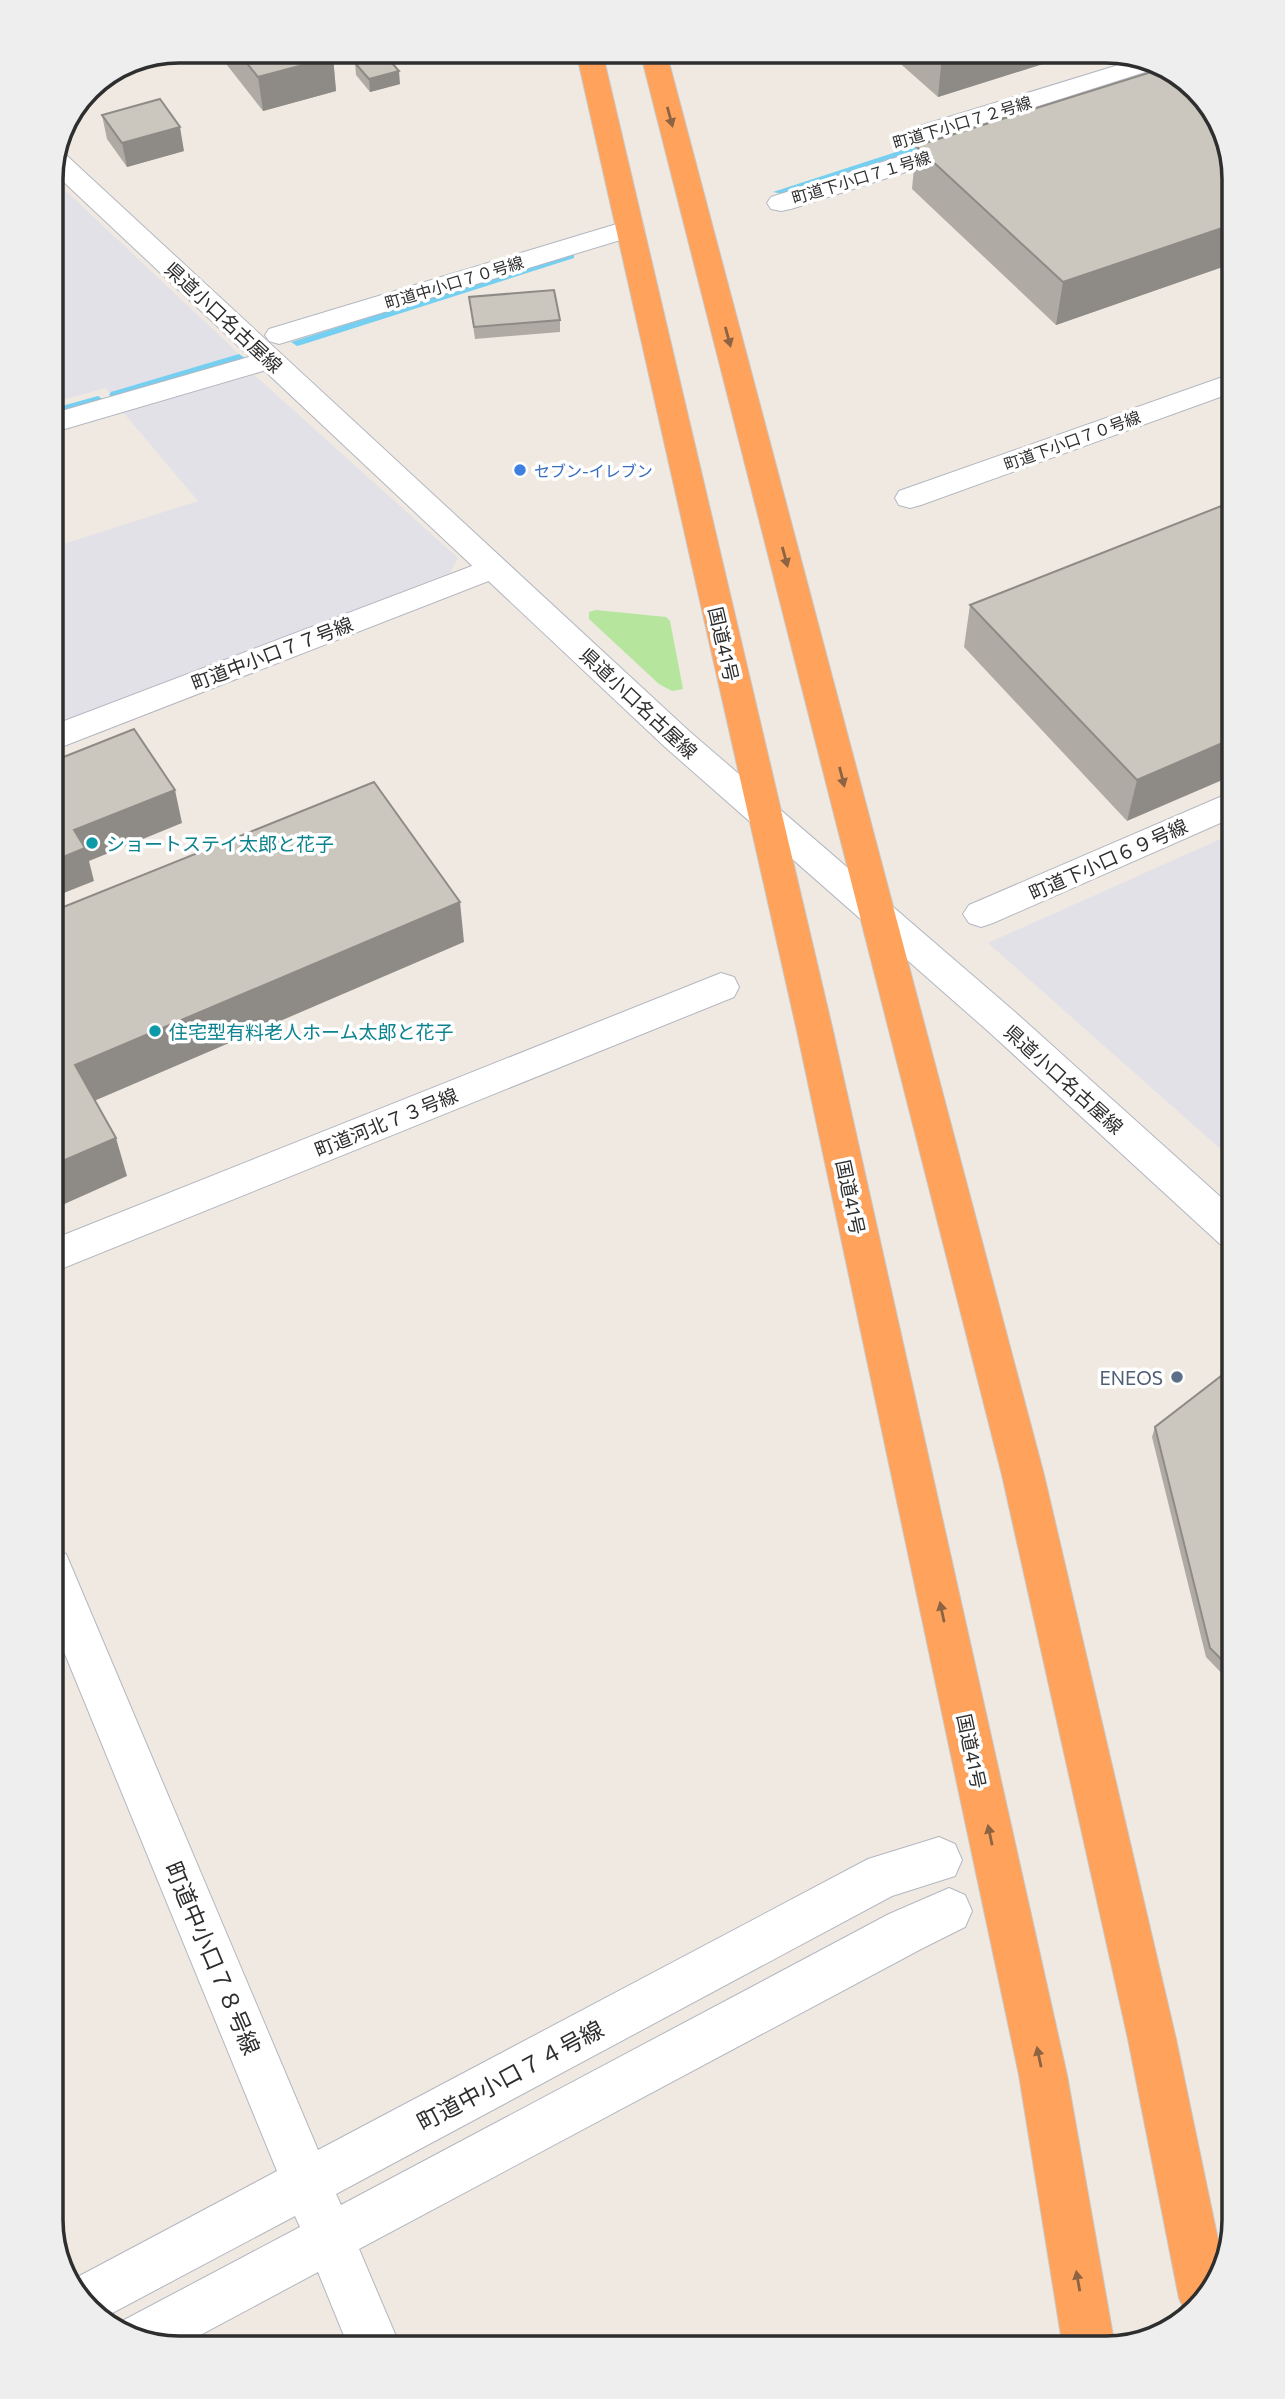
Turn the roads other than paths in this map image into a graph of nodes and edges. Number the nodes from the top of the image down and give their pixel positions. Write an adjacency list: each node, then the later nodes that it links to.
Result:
1 (592, 63): 6 (highway, 国道41号)
2 (656, 63): 15 (highway, one-way to 15)
3 (1154, 74): 5 (street, 町道下小口７１号線)
4 (64, 167): 7 (street, 県道小口名古屋線)
5 (777, 191)
6 (629, 228): 7 (street, 町道中小口７０号線); 14 (highway, 国道41号)
7 (275, 348): 9 (street, 町道中小口７０号線); 11 (street, 県道小口名古屋線)
8 (1222, 386): 10 (street, 町道下小口７０号線)
9 (63, 420)
10 (910, 498)
11 (493, 568): 12 (street, 町道中小口７７号線); 14 (street, 県道小口名古屋線)
12 (63, 734)
13 (1222, 808): 16 (street, 町道下小口６９号線)
14 (765, 816): 15 (street, 県道小口名古屋線); 29 (highway, 国道41号, one-way to 14)
15 (877, 914): 18 (street, 県道小口名古屋線); 25 (highway)
16 (981, 914)
17 (720, 987): 19 (street, 町道河北７３号線)
18 (1222, 1222)
19 (63, 1252)
20 (63, 1598): 23 (street, 町道中小口７８号線)
21 (939, 1860): 23 (street, 町道中小口７４号線)
22 (948, 1911): 24 (street)
23 (306, 2183): 24 (street, 町道中小口７８号線); 26 (street, 町道中小口７４号線)
24 (329, 2238): 27 (street); 28 (street, 町道中小口７８号線)
25 (1202, 2284)
26 (92, 2297)
27 (152, 2333)
28 (370, 2336)
29 (1087, 2336)

